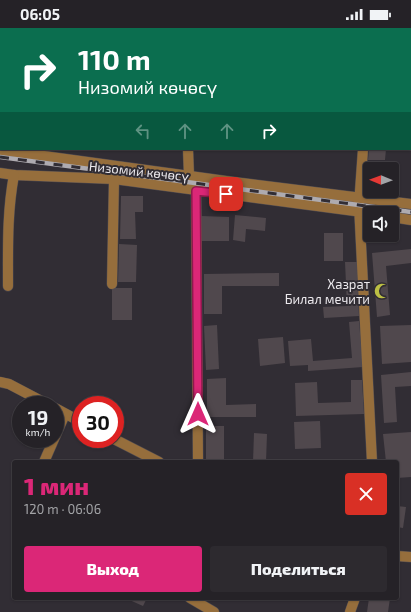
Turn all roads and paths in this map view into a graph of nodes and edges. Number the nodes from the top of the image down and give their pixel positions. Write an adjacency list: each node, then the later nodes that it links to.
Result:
1 (0, 150): 6 (street)
2 (188, 150): 6 (street)
3 (363, 150): 9 (street)
4 (0, 173): 5 (street, Низомий көчөсү)
5 (14, 175): 7 (street, Низомий көчөсү); 16 (street)
6 (189, 176): 9 (street)
7 (114, 180): 8 (street, Низомий көчөсү); 15 (street)
8 (196, 191): 11 (street, Низомий көчөсү); 25 (street)
9 (360, 198): 10 (street); 11 (street)
10 (411, 204)
11 (359, 212): 12 (street, Низомий көчөсү); 26 (street)
12 (363, 212)
13 (399, 218): 14 (street)
14 (411, 220)
15 (112, 284)
16 (8, 286)
17 (0, 382): 18 (street)
18 (32, 396)
19 (65, 414): 20 (street)
20 (72, 418)
21 (124, 444): 24 (street)
22 (50, 448): 23 (street)
23 (45, 460)
24 (155, 460)
25 (198, 460)
26 (372, 460)
27 (399, 556): 28 (street)
28 (411, 557)
29 (193, 600): 31 (street)
30 (354, 600): 32 (street)
31 (214, 612)
32 (350, 612)

